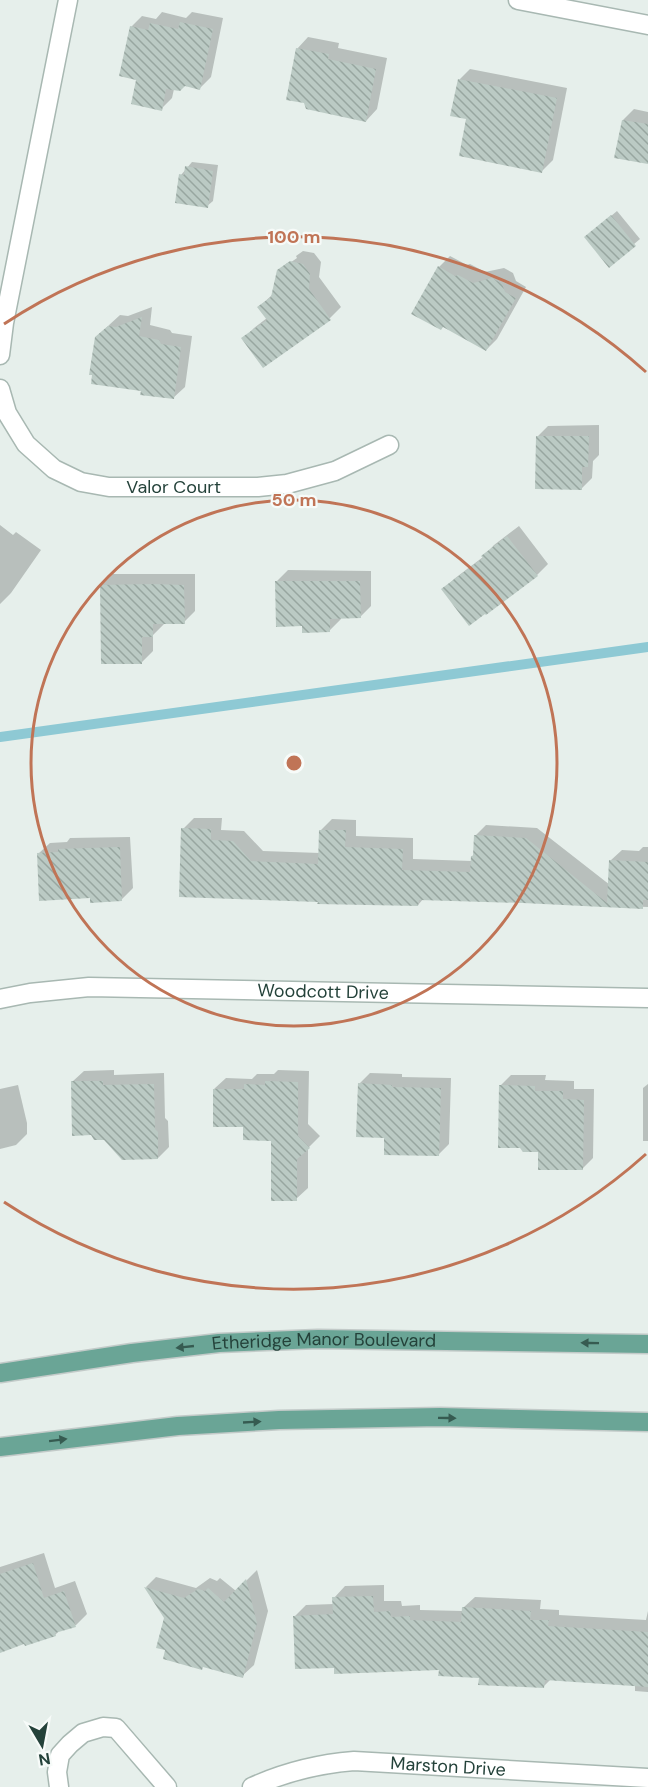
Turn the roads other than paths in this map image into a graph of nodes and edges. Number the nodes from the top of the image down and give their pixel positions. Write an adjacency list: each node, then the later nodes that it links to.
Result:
1 (68, 0): 4 (street)
2 (518, 0): 3 (street)
3 (648, 26)
4 (0, 355)
5 (0, 389): 6 (street, Valor Court)
6 (389, 445)
7 (648, 998): 8 (street, Woodcott Drive)
8 (0, 999)
9 (648, 1344): 10 (main road, Etheridge Manor Boulevard, one-way to 10)
10 (0, 1373)
11 (648, 1422): 12 (main road, one-way to 11)
12 (0, 1447)
13 (648, 1778): 16 (street, Marston Drive)
14 (59, 1787): 15 (street)
15 (167, 1787)
16 (252, 1787)

